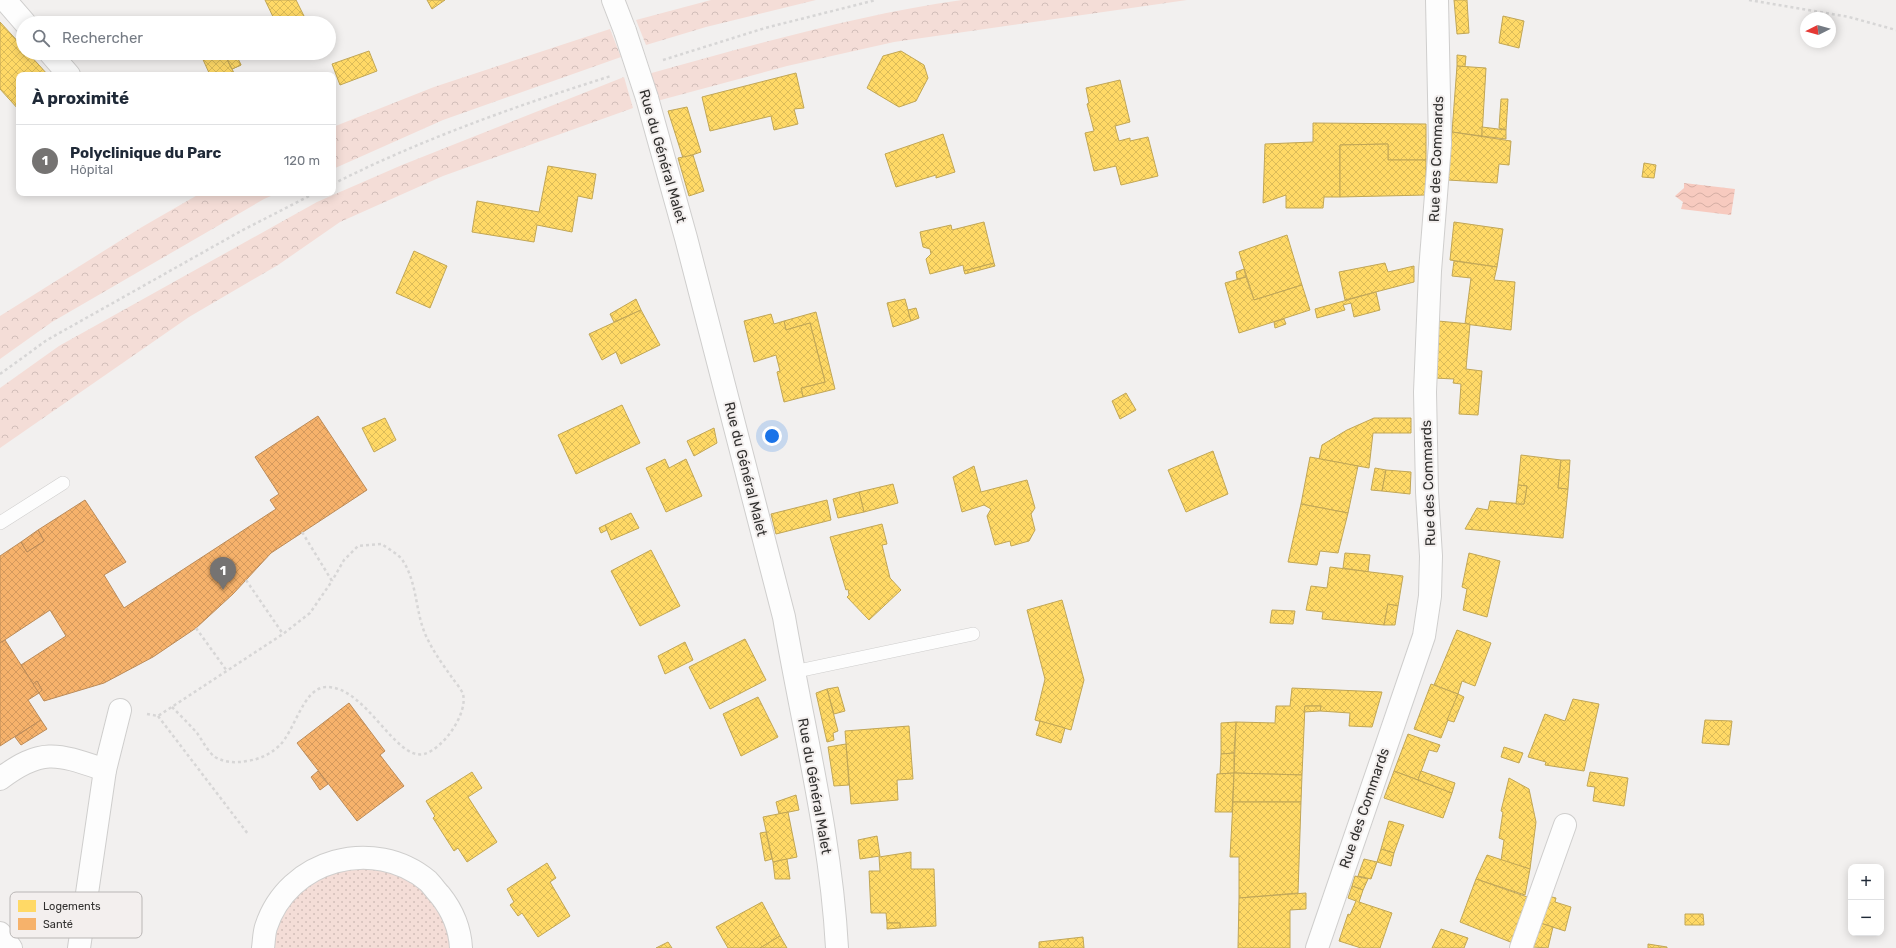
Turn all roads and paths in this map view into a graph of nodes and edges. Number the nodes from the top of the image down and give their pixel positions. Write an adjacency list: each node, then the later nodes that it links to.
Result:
1 (5, 0): 6 (street)
2 (613, 0): 24 (street, Rue du Général Malet, bridge)
3 (876, 0): 9 (path)
4 (1437, 0): 39 (street, Rue des Commards)
5 (1749, 0): 7 (path)
6 (19, 16)
7 (1896, 30)
8 (56, 60): 10 (street)
9 (658, 61)
10 (66, 72)
11 (613, 76): 12 (path)
12 (336, 182)
13 (309, 196): 14 (path)
14 (0, 374)
15 (63, 483): 16 (lane)
16 (0, 523)
17 (302, 532): 19 (path)
18 (246, 580): 21 (path)
19 (332, 581): 21 (path); 25 (path)
20 (196, 628): 23 (path)
21 (283, 634): 23 (path)
22 (973, 634): 24 (lane)
23 (227, 671): 25 (path)
24 (793, 672): 38 (street, Rue du Général Malet)
25 (172, 707): 30 (path)
26 (120, 710): 27 (street)
27 (105, 770): 28 (street); 31 (street)
28 (0, 780)
29 (1565, 825): 40 (street)
30 (248, 834)
31 (87, 892)
32 (0, 933): 34 (street)
33 (80, 938): 35 (street)
34 (12, 948)
35 (79, 948)
36 (263, 948): 37 (street)
37 (461, 948)
38 (837, 948)
39 (1317, 948)
40 (1521, 948)

